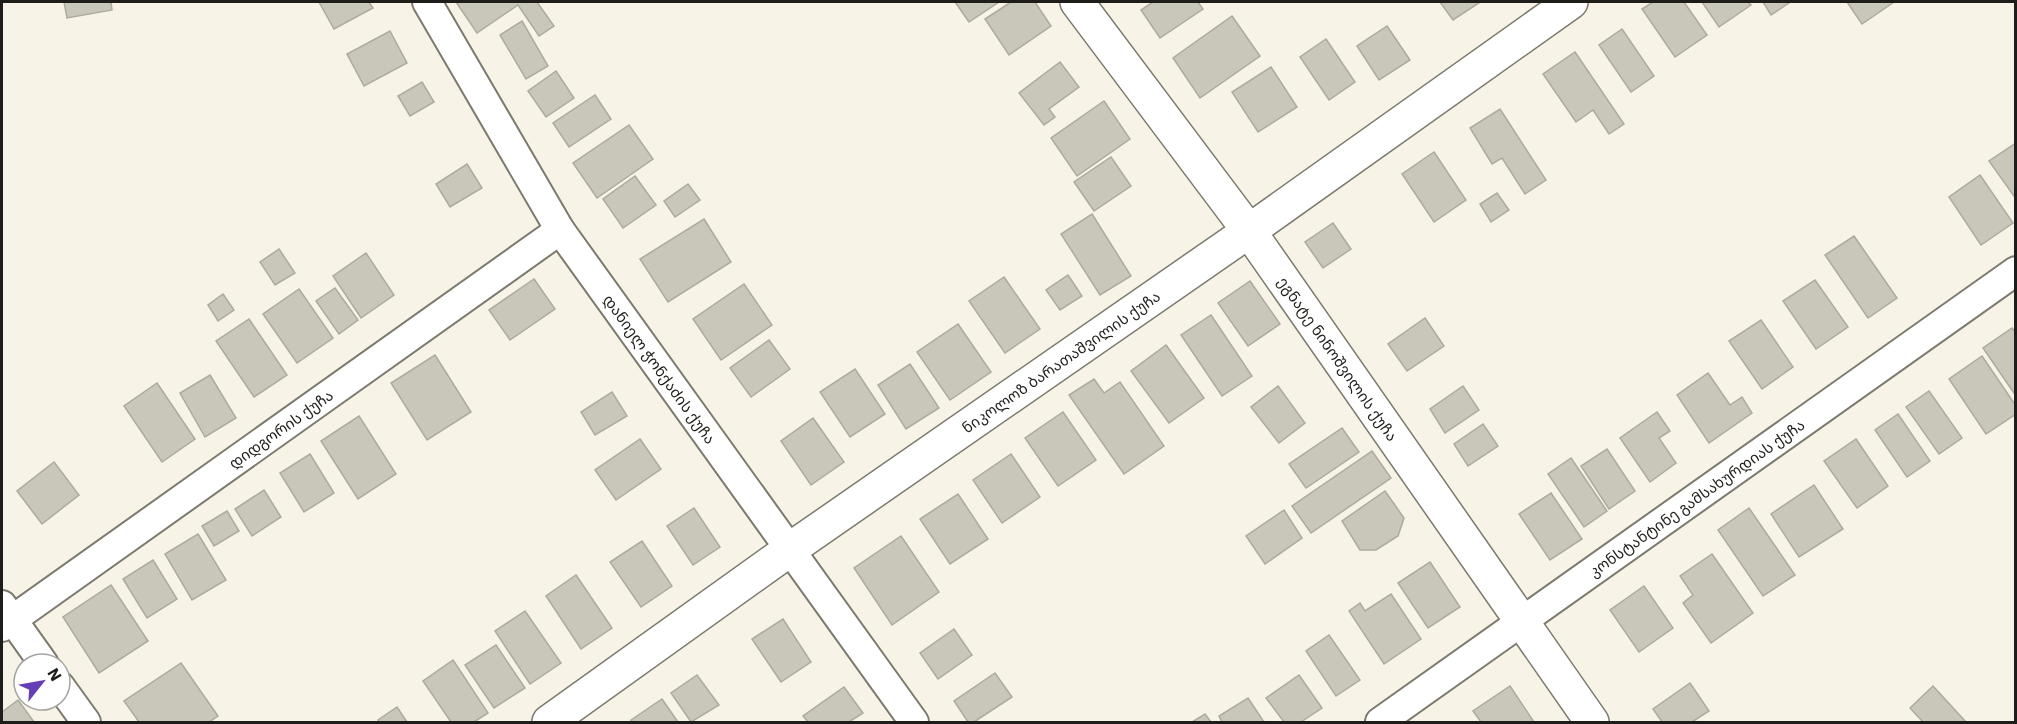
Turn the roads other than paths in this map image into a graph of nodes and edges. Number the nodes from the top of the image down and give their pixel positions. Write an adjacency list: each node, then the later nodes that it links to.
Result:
1 (427, 2): 4 (street, დანიელ ჭონქაძის ქუჩა)
2 (1077, 2): 5 (street, ეგნატე ნინოშვილის ქუჩა)
3 (1571, 2): 5 (street, ნიკოლოზ ბარათაშვილის ქუჩა)
4 (560, 230): 7 (street, დანიელ ჭონქაძის ქუჩა); 8 (street, დიდგორის ქუჩა)
5 (1249, 231): 7 (street, ნიკოლოზ ბარათაშვილის ქუჩა); 9 (street, ეგნატე ნინოშვილის ქუჩა)
6 (2016, 271): 9 (street, კონსტანტინე გამსახურდიას ქუჩა)
7 (789, 550): 13 (street, ნიკოლოზ ბარათაშვილის ქუჩა); 14 (street, დანიელ ჭონქაძის ქუჩა)
8 (5, 618): 10 (street)
9 (1521, 622): 15 (street, კონსტანტინე გამსახურდიას ქუჩა); 16 (street, ეგნატე ნინოშვილის ქუჩა)
10 (34, 652)
11 (72, 703): 12 (street)
12 (86, 723)
13 (549, 723)
14 (914, 723)
15 (1380, 723)
16 (1592, 723)

